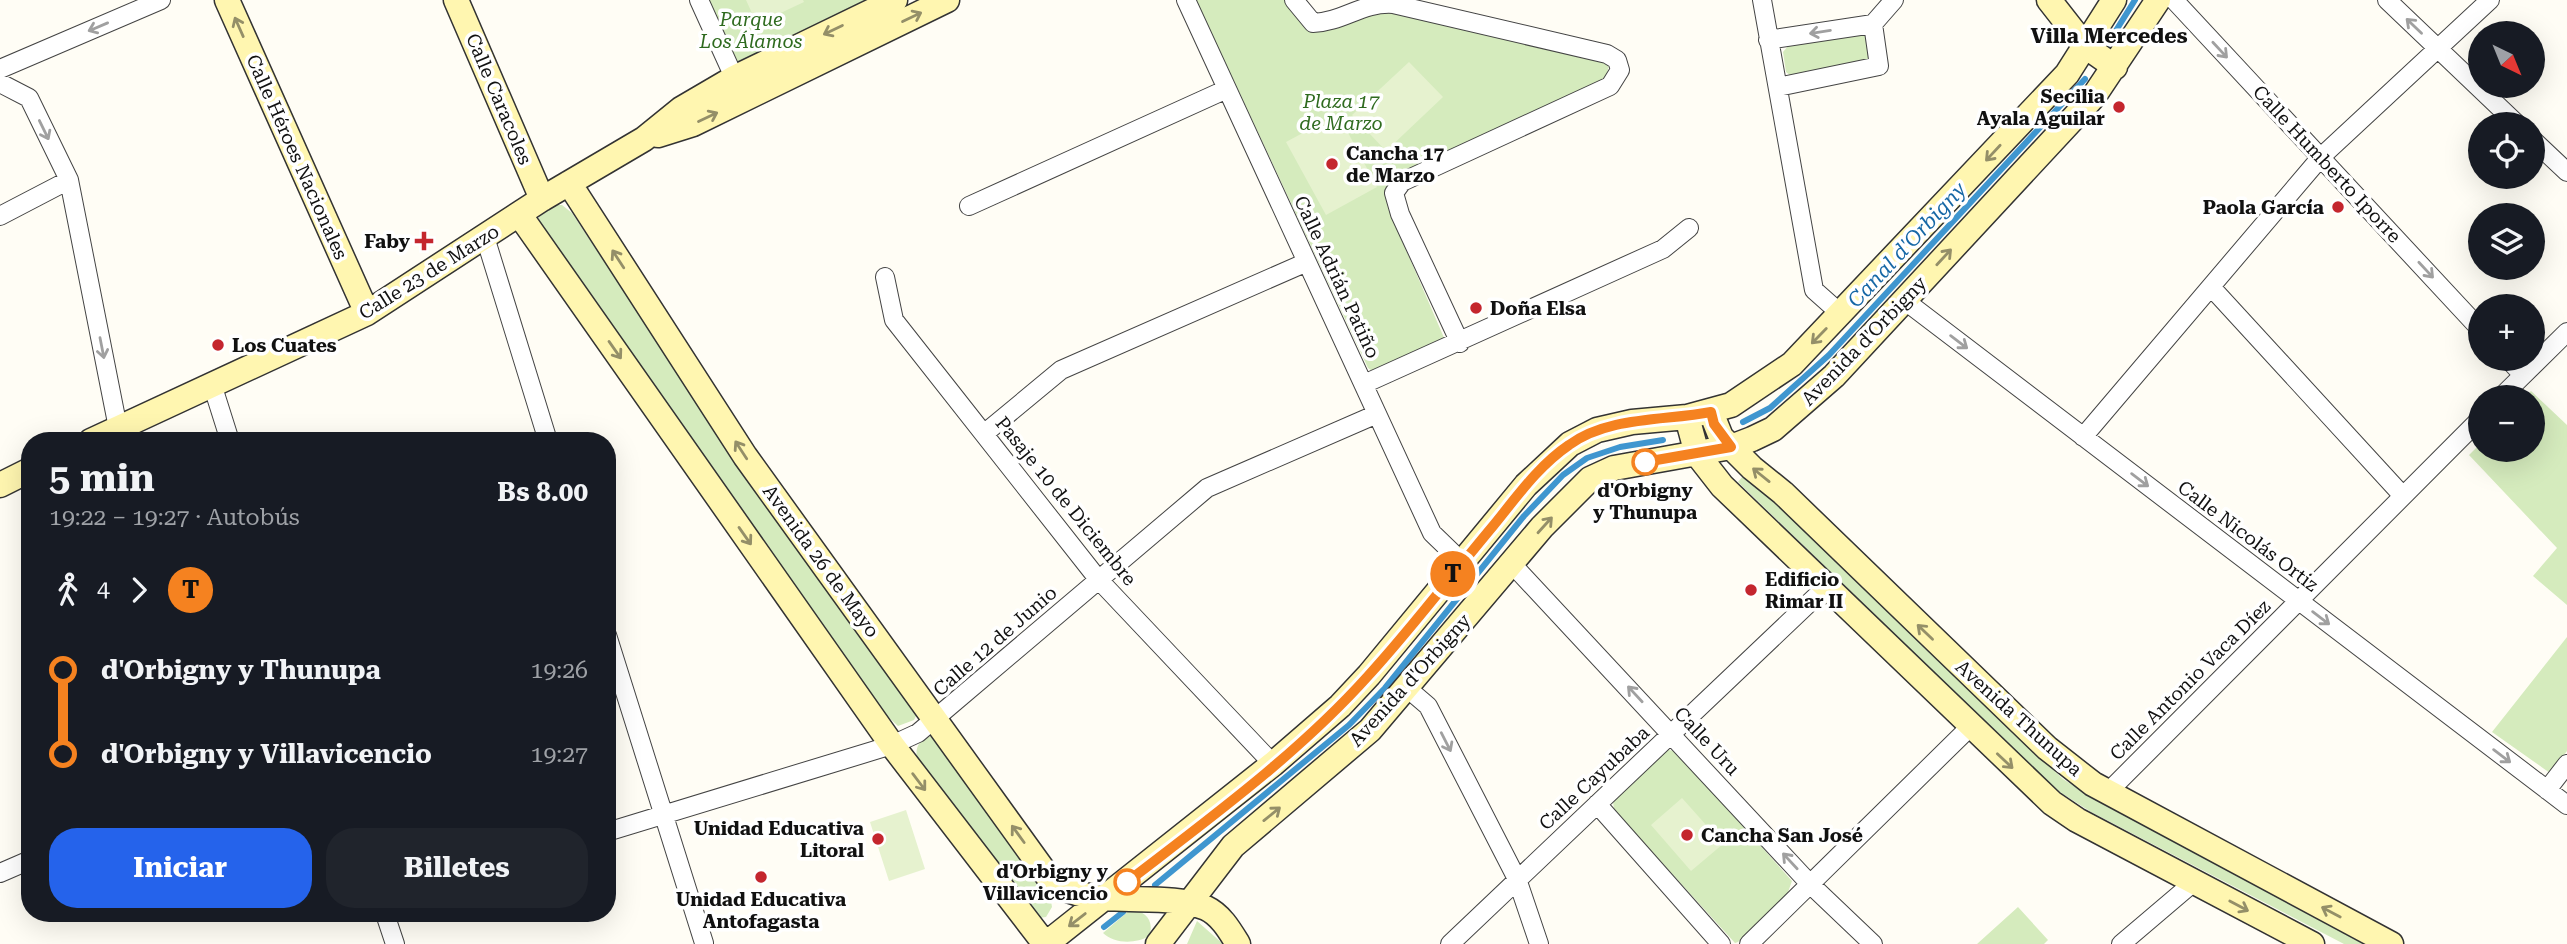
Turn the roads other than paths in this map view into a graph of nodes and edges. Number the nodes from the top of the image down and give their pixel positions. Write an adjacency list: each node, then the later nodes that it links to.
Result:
1 (161, 0): 22 (street, one-way to 22)
2 (227, 0): 43 (street, Calle Héroes Nacionales, one-way to 2)
3 (456, 0): 33 (street, Calle Caracoles)
4 (699, 0): 25 (street)
5 (895, 0): 25 (street, Calle 23 de Marzo, one-way to 25)
6 (1186, 0): 26 (street, Calle Adrián Patiño)
7 (1294, 0): 47 (street)
8 (1762, 0): 18 (street)
9 (1894, 0): 17 (street)
10 (2049, 0): 19 (street)
11 (2114, 0): 19 (street, Avenida d'Orbigny)
12 (2158, 0): 21 (street, Avenida d'Orbigny)
13 (2174, 0): 29 (street, Calle Humberto Iporre, one-way to 29)
14 (2387, 0): 20 (street, one-way to 14)
15 (2490, 0): 20 (street)
16 (943, 1): 25 (street, Calle 23 de Marzo, one-way to 16)
17 (1872, 24): 18 (street, one-way to 18); 24 (street)
18 (1768, 40): 24 (street)
19 (2085, 47): 21 (street); 44 (street, Avenida d'Orbigny, one-way to 44)
20 (2438, 50): 27 (street); 29 (street)
21 (2115, 67): 42 (street, Avenida d'Orbigny, one-way to 21)
22 (0, 69)
23 (0, 83): 31 (street, one-way to 31)
24 (1778, 87): 44 (street)
25 (739, 89): 32 (street, Calle 23 de Marzo)
26 (1227, 89): 34 (street); 39 (street, Calle Adrián Patiño)
27 (2504, 112)
28 (2545, 151): 30 (street)
29 (2321, 158): 41 (street); 45 (street, Calle Humberto Iporre, one-way to 45)
30 (2567, 172)
31 (69, 180): 36 (street); 56 (street, one-way to 56)
32 (569, 183): 33 (street, Calle 23 de Marzo); 75 (street, Avenida 26 de Mayo, one-way to 32)
33 (542, 199): 35 (street, Calle 23 de Marzo)
34 (969, 206)
35 (519, 214): 38 (street, Calle 23 de Marzo); 78 (street, one-way to 78)
36 (0, 216)
37 (1689, 228): 47 (street)
38 (485, 237): 43 (street, Calle 23 de Marzo); 60 (street)
39 (1307, 262): 51 (street, Calle Adrián Patiño); 61 (street)
40 (885, 277): 61 (street, Pasaje 10 de Diciembre)
41 (2212, 288): 62 (street); 67 (street)
42 (1905, 300): 62 (street, Calle Nicolás Ortiz, one-way to 62); 63 (street, Avenida d'Orbigny)
43 (367, 313): 50 (street, Calle 23 de Marzo)
44 (1841, 314): 53 (street, Avenida d'Orbigny, one-way to 53)
45 (2468, 316)
46 (2567, 332): 49 (street)
47 (1460, 343): 51 (street)
48 (2519, 371): 49 (street)
49 (2523, 375): 52 (street)
50 (212, 384): 56 (street, Calle 23 de Marzo); 59 (street)
51 (1364, 384): 54 (street, Calle Adrián Patiño)
52 (2513, 385)
53 (1711, 412): 55 (street, Avenida d'Orbigny); 63 (street, Avenida Thunupa)
54 (1377, 414): 68 (street, Calle Adrián Patiño); 70 (street, Calle 12 de Junio)
55 (1687, 417): 64 (street, Avenida Thunupa); 68 (street, Avenida d'Orbigny)
56 (118, 428): 58 (street, Calle 23 de Marzo)
57 (2468, 431): 67 (street, Calle Antonio Vaca Díez)
58 (110, 432)
59 (227, 432)
60 (545, 432)
61 (985, 433): 70 (street, Pasaje 10 de Diciembre)
62 (2083, 437): 72 (street, Calle Nicolás Ortiz, one-way to 72)
63 (1731, 447): 64 (street, Avenida d'Orbigny); 82 (street, Avenida Thunupa, one-way to 63)
64 (1697, 454): 69 (street, Avenida d'Orbigny, one-way to 64); 71 (street, Avenida Thunupa)
65 (21, 474): 66 (street)
66 (0, 485)
67 (2403, 496): 72 (street, Calle Antonio Vaca Díez)
68 (1462, 562): 79 (street, Avenida d'Orbigny)
69 (1512, 564): 74 (street, Avenida d'Orbigny); 77 (street, Calle Uru, one-way to 69)
70 (1098, 579): 75 (street, Calle 12 de Junio); 79 (street, Pasaje 10 de Diciembre)
71 (1828, 585): 76 (street, Avenida Thunupa); 77 (street, Calle Cayubaba)
72 (2298, 601): 81 (street, Calle Nicolás Ortiz, one-way to 81); 82 (street, Calle Antonio Vaca Díez)
73 (616, 664): 85 (street)
74 (1407, 688): 89 (street, one-way to 89); 93 (street, Avenida d'Orbigny, one-way to 74)
75 (937, 720): 78 (street, Calle 12 de Junio); 92 (street, Avenida 26 de Mayo, one-way to 75)
76 (1969, 727): 90 (street, Avenida Thunupa, one-way to 90); 91 (street)
77 (1672, 733): 83 (street, Calle Cayubaba); 91 (street, Calle Uru, one-way to 77)
78 (892, 746): 85 (street, Calle 12 de Junio); 97 (street, one-way to 97)
79 (1273, 764): 92 (street, Avenida d'Orbigny)
80 (2567, 764): 81 (street)
81 (2547, 790): 84 (street, Calle Nicolás Ortiz)
82 (2108, 792): 107 (street, Avenida Thunupa, one-way to 82)
83 (1597, 804): 89 (street, Calle Cayubaba); 102 (street)
84 (2567, 806)
85 (663, 815): 86 (street, Calle 12 de Junio); 95 (street)
86 (616, 829)
87 (21, 864): 88 (street)
88 (0, 873)
89 (1517, 879): 100 (street, Calle Cayubaba); 101 (street)
90 (2194, 883): 105 (street); 106 (street, Avenida Thunupa, one-way to 106)
91 (1810, 884): 103 (street); 104 (street, Calle Uru)
92 (1107, 897): 93 (street, Avenida 26 de Mayo); 97 (street, Avenida d'Orbigny, one-way to 97)
93 (1186, 904): 98 (street, Avenida d'Orbigny); 99 (street, Avenida 26 de Mayo)
94 (388, 922): 96 (street)
95 (704, 943)
96 (395, 944)
97 (1046, 944)
98 (1158, 944)
99 (1238, 944)
100 (1450, 944)
101 (1539, 944)
102 (1721, 944)
103 (1749, 944)
104 (1873, 944)
105 (2121, 944)
106 (2312, 944)
107 (2392, 944)

